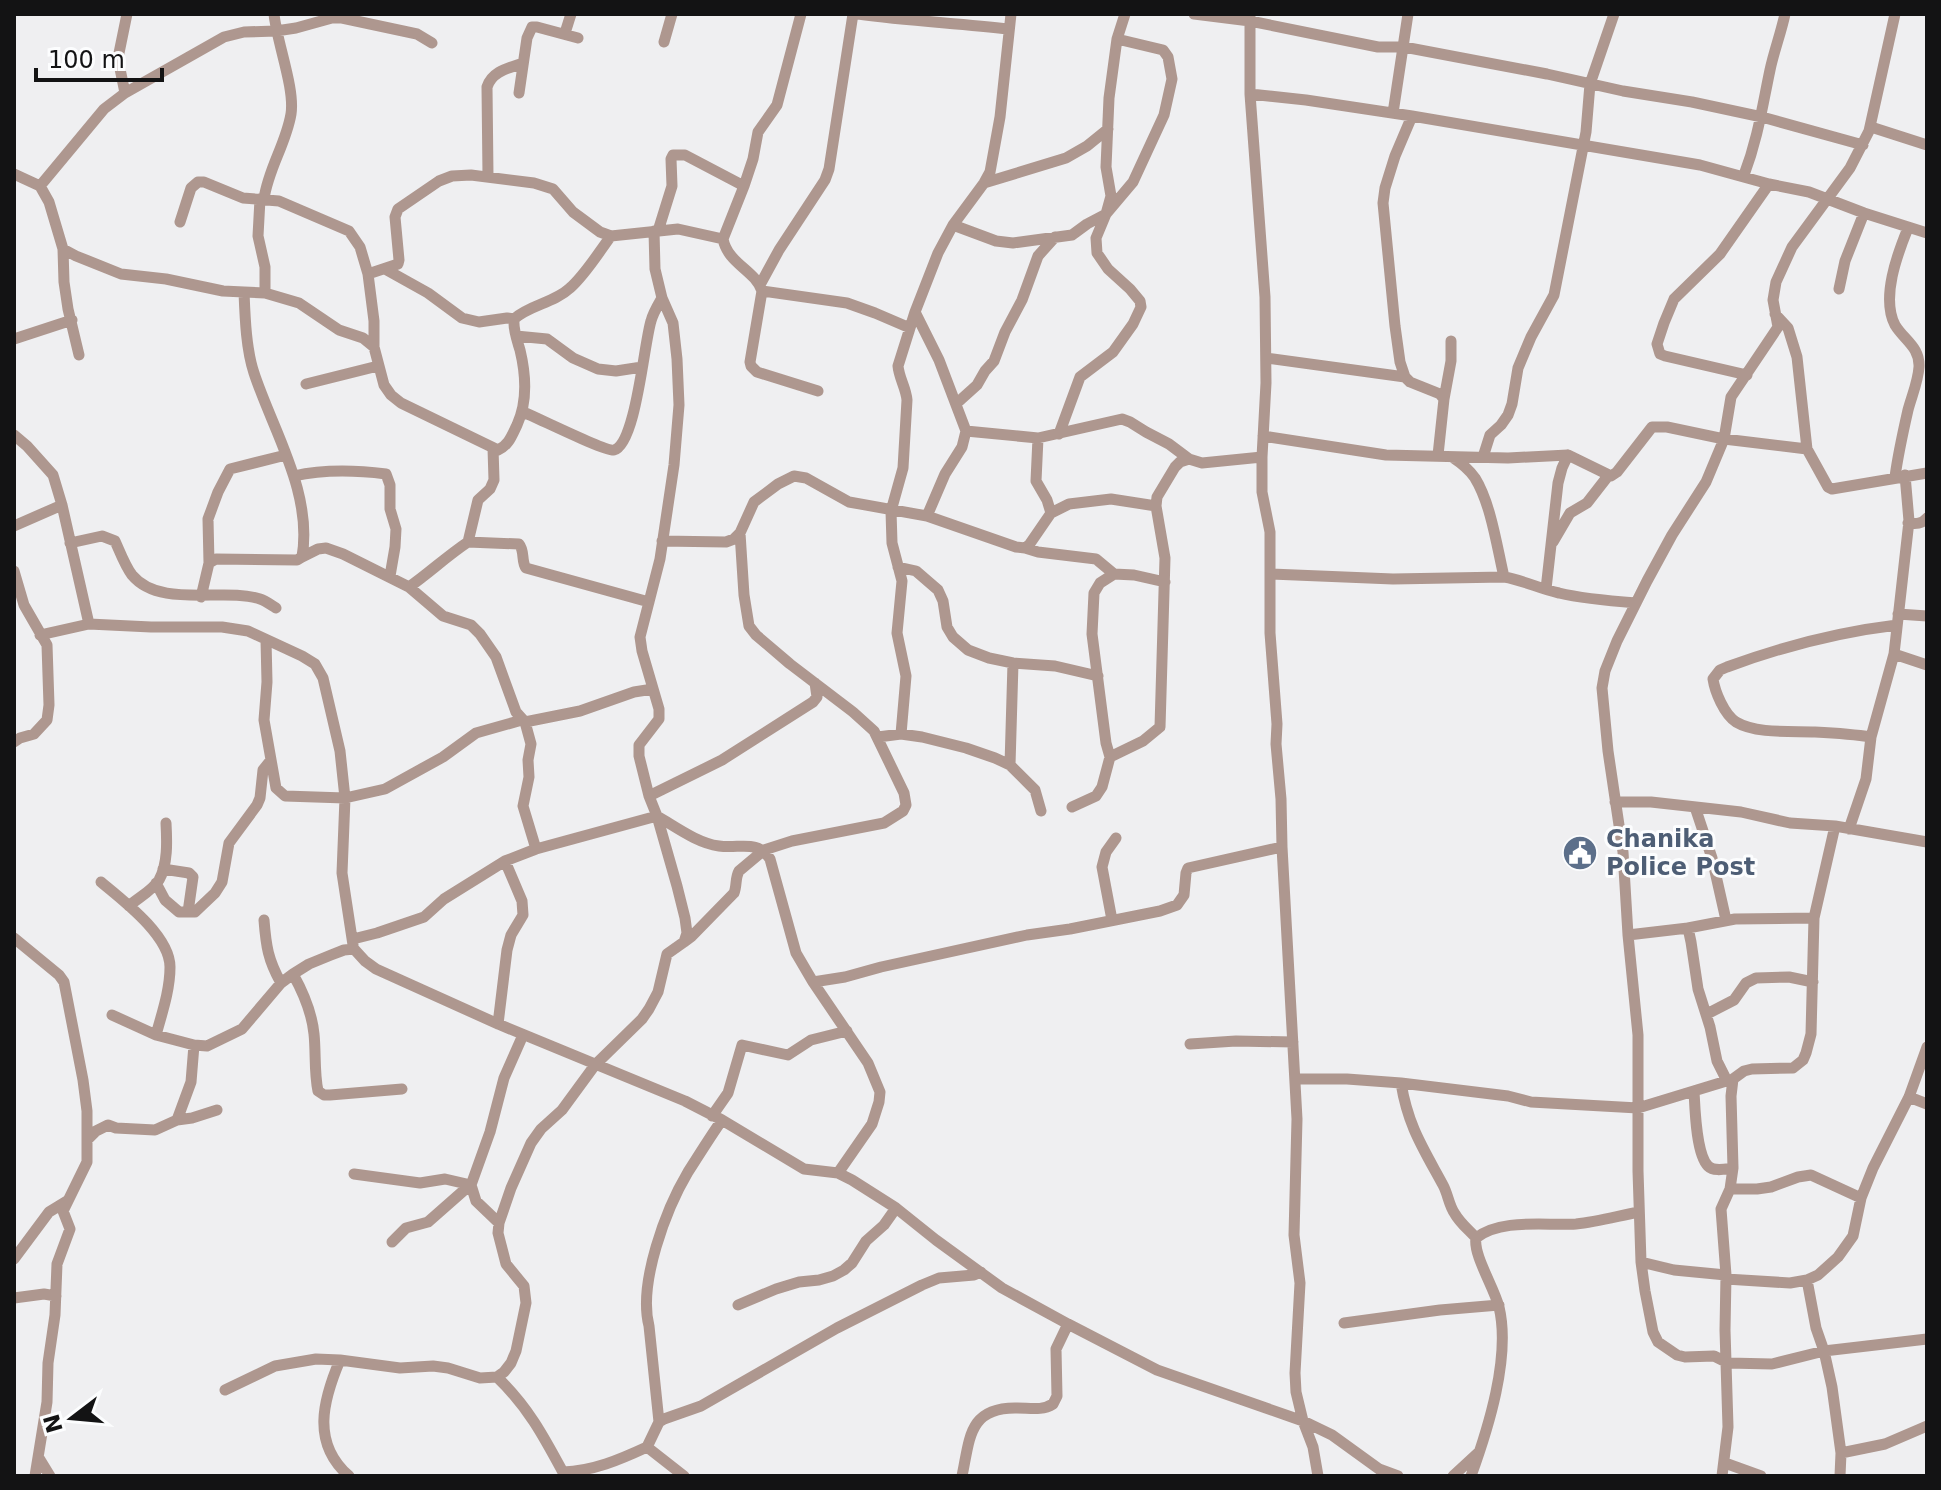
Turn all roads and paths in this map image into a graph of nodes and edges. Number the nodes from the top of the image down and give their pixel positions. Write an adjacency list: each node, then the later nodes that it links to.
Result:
1 (127, 14): 25 (street)
2 (274, 14): 16 (street)
3 (571, 14): 17 (street)
4 (672, 14): 20 (street)
5 (801, 14): 42 (street)
6 (855, 14): 15 (street); 58 (street)
7 (1011, 14): 15 (street)
8 (1125, 14): 19 (street)
9 (1194, 14): 14 (street)
10 (1408, 14): 22 (street)
11 (1614, 14): 24 (street)
12 (1785, 14): 30 (street)
13 (1895, 14): 31 (street)
14 (1250, 18): 22 (street); 27 (street)
15 (1009, 29): 39 (street)
16 (276, 31): 21 (street); 25 (street); 44 (street)
17 (565, 33): 18 (street); 23 (street)
18 (578, 38)
19 (1117, 39): 32 (street); 46 (street)
20 (664, 42)
21 (432, 43)
22 (1404, 47): 24 (street); 28 (street)
23 (523, 63): 26 (street); 38 (street)
24 (1590, 84): 30 (street); 33 (street)
25 (125, 93): 41 (street)
26 (519, 93)
27 (1250, 94): 28 (street); 73 (street)
28 (1393, 113): 29 (street)
29 (1412, 116): 33 (street); 77 (street)
30 (1762, 117): 34 (street); 37 (street)
31 (1871, 127): 34 (street); 35 (street)
32 (1108, 129): 39 (street); 46 (street)
33 (1583, 145): 37 (street); 95 (street)
34 (1863, 145): 43 (street)
35 (1927, 145)
36 (14, 174): 41 (street)
37 (1744, 175): 40 (street)
38 (488, 176): 52 (street); 56 (street)
39 (984, 183): 48 (street)
40 (1769, 184): 43 (street); 76 (street)
41 (40, 186): 55 (street)
42 (744, 186): 50 (street); 54 (street)
43 (1827, 198): 45 (street); 64 (street)
44 (262, 199): 47 (street); 57 (street); 61 (street)
45 (1864, 213): 49 (street); 59 (street)
46 (1106, 214): 53 (street); 84 (street)
47 (180, 222)
48 (953, 225): 53 (street); 63 (street)
49 (1908, 228): 51 (street); 100 (street)
50 (656, 231): 52 (street); 54 (street); 62 (street)
51 (1927, 233)
52 (611, 236): 65 (street)
53 (1055, 237): 81 (street)
54 (723, 239): 58 (street)
55 (63, 249): 60 (street); 66 (street)
56 (385, 269): 57 (street); 65 (street)
57 (368, 274): 71 (street)
58 (761, 288): 67 (street); 79 (street)
59 (1839, 289)
60 (244, 292): 61 (street); 91 (street)
61 (265, 293): 71 (street)
62 (662, 298): 75 (street); 110 (street)
63 (915, 312): 67 (street); 81 (street)
64 (1775, 314): 76 (street); 90 (street)
65 (514, 319): 68 (street)
66 (72, 320): 69 (street); 72 (street)
67 (910, 328): 103 (street)
68 (516, 336): 75 (street); 82 (street)
69 (14, 339)
70 (1451, 341): 80 (street)
71 (374, 347): 74 (street)
72 (79, 355)
73 (1266, 358): 77 (street); 86 (street)
74 (378, 366): 78 (street); 89 (street)
75 (642, 367): 82 (street)
76 (1747, 375): 88 (street)
77 (1405, 377): 80 (street)
78 (306, 384)
79 (818, 391)
80 (1444, 399): 92 (street)
81 (957, 403): 83 (street)
82 (523, 412): 89 (street)
83 (966, 431): 87 (street); 105 (street)
84 (1059, 434): 87 (street); 96 (street)
85 (14, 435): 101 (street)
86 (1263, 436): 92 (street); 94 (street)
87 (1038, 438): 104 (street)
88 (1724, 439): 90 (street); 99 (street); 128 (street)
89 (493, 448): 111 (street)
90 (1807, 449): 100 (street)
91 (286, 455): 98 (street); 116 (street)
92 (1444, 455): 95 (street); 122 (street)
93 (1568, 455): 95 (street); 99 (street); 113 (street)
94 (1262, 457): 96 (street); 120 (street)
95 (1483, 457)
96 (1189, 459): 102 (street)
97 (1927, 473): 100 (street)
98 (294, 476): 115 (street); 121 (street)
99 (1608, 476): 113 (street)
100 (1900, 476): 107 (street)
101 (62, 505): 108 (street); 112 (street)
102 (1156, 506): 104 (street); 123 (street)
103 (891, 511): 105 (street); 109 (street); 117 (street)
104 (1051, 513): 114 (street)
105 (927, 516): 114 (street)
106 (1927, 518): 107 (street)
107 (1908, 523): 132 (street)
108 (14, 526)
109 (740, 533): 110 (street); 140 (street)
110 (662, 541): 127 (street)
111 (468, 542): 124 (street); 127 (street)
112 (70, 543): 126 (street); 133 (street)
113 (1551, 546): 125 (street)
114 (1025, 548): 119 (street)
115 (302, 557): 116 (street); 121 (street)
116 (209, 563): 126 (street)
117 (898, 567): 137 (street); 143 (street)
118 (14, 571): 129 (street)
119 (1114, 574): 123 (street); 139 (street)
120 (1271, 574): 122 (street); 162 (street)
121 (390, 576): 124 (street)
122 (1504, 577): 125 (street)
123 (1165, 582): 147 (street)
124 (409, 587): 142 (street)
125 (1546, 589): 128 (street)
126 (201, 597): 130 (street)
127 (649, 602): 141 (street)
128 (1636, 603): 152 (street)
129 (19, 607): 134 (street)
130 (276, 608)
131 (1927, 616): 132 (street)
132 (1897, 619): 136 (street); 145 (street)
133 (89, 624): 134 (street); 135 (street)
134 (40, 635): 146 (street)
135 (266, 640): 148 (street); 151 (street)
136 (1894, 654): 138 (street); 145 (street)
137 (1013, 663): 139 (street); 149 (street)
138 (1927, 665)
139 (1098, 676): 147 (street)
140 (815, 683): 144 (street); 150 (street)
141 (653, 689): 142 (street); 150 (street)
142 (523, 721): 151 (street); 163 (street)
143 (901, 734): 144 (street); 149 (street)
144 (878, 737): 164 (street)
145 (1871, 737): 159 (street)
146 (14, 742)
147 (1110, 757): 153 (street)
148 (271, 760): 151 (street); 170 (street)
149 (1010, 765): 155 (street)
150 (649, 796): 156 (street)
151 (345, 798): 179 (street)
152 (1615, 802): 154 (street); 176 (street)
153 (1072, 807)
154 (1695, 807): 158 (street); 174 (street)
155 (1041, 811)
156 (657, 816): 163 (street); 164 (street); 178 (street)
157 (166, 823): 166 (street)
158 (1835, 826): 159 (street); 171 (street)
159 (1849, 829): 161 (street)
160 (1116, 838): 173 (street)
161 (1927, 842)
162 (1282, 847): 173 (street); 190 (street)
163 (536, 849): 165 (street)
164 (764, 850): 178 (street); 181 (street)
165 (505, 861): 179 (street); 186 (street)
166 (163, 869): 168 (street); 170 (street)
167 (101, 882): 169 (street)
168 (156, 883): 169 (street); 170 (street)
169 (129, 906): 188 (street)
170 (188, 912)
171 (1814, 918): 174 (street); 182 (street)
172 (264, 920): 183 (street)
173 (1112, 920): 181 (street)
174 (1726, 920): 175 (street)
175 (1688, 928): 176 (street); 184 (street)
176 (1628, 935): 202 (street)
177 (14, 938): 206 (street)
178 (684, 942): 194 (street)
179 (353, 944): 180 (street); 186 (street)
180 (293, 974): 183 (street); 198 (street)
181 (813, 982): 187 (street)
182 (1813, 982): 184 (street); 196 (street)
183 (281, 983): 192 (street)
184 (1707, 1014): 196 (street)
185 (112, 1015): 188 (street)
186 (498, 1024): 189 (street)
187 (847, 1031): 204 (street); 208 (street)
188 (156, 1035): 192 (street)
189 (523, 1035): 194 (street); 210 (street)
190 (1293, 1042): 191 (street); 195 (street)
191 (1190, 1044)
192 (194, 1045): 205 (street)
193 (1927, 1047): 200 (street)
194 (595, 1065): 204 (street); 216 (street)
195 (1295, 1079): 197 (street); 236 (street)
196 (1730, 1080): 199 (street); 207 (street)
197 (1401, 1083): 202 (street); 217 (street)
198 (402, 1089)
199 (1694, 1091): 202 (street); 207 (street)
200 (1909, 1097): 201 (street); 212 (street)
201 (1927, 1104)
202 (1638, 1108): 215 (street)
203 (217, 1110): 205 (street)
204 (717, 1118): 208 (street); 237 (street)
205 (177, 1120): 206 (street)
206 (87, 1140): 213 (street)
207 (1733, 1168): 211 (street)
208 (838, 1173): 214 (street)
209 (354, 1174): 210 (street)
210 (471, 1185): 216 (street); 218 (street)
211 (1730, 1189): 212 (street); 222 (street)
212 (1861, 1198): 223 (street)
213 (67, 1201): 219 (street); 224 (street)
214 (896, 1208): 221 (street); 226 (street)
215 (1639, 1212): 217 (street); 220 (street)
216 (499, 1223): 234 (street)
217 (1476, 1238): 227 (street)
218 (392, 1242)
219 (14, 1259)
220 (1641, 1262): 222 (street); 233 (street)
221 (981, 1272): 229 (street); 237 (street)
222 (1726, 1277): 223 (street); 233 (street)
223 (1807, 1280): 231 (street)
224 (56, 1296): 225 (street); 242 (street)
225 (14, 1298)
226 (738, 1305)
227 (1499, 1305): 228 (street); 240 (street)
228 (1344, 1323)
229 (1068, 1324): 236 (street); 249 (street)
230 (1927, 1339): 231 (street)
231 (1824, 1351): 233 (street); 241 (street)
232 (340, 1360): 234 (street); 235 (street); 247 (street)
233 (1728, 1363): 243 (street)
234 (497, 1377): 244 (street)
235 (225, 1390)
236 (1303, 1421): 250 (street); 251 (street)
237 (659, 1422): 239 (street)
238 (1927, 1426): 241 (street)
239 (647, 1447): 244 (street); 248 (street)
240 (1481, 1450): 252 (street); 253 (street)
241 (1841, 1453): 256 (street)
242 (39, 1458): 245 (street); 246 (street)
243 (1725, 1463): 254 (street); 255 (street)
244 (564, 1474)
245 (35, 1476)
246 (50, 1476)
247 (349, 1476)
248 (684, 1476)
249 (962, 1476)
250 (1318, 1476)
251 (1398, 1476)
252 (1453, 1476)
253 (1471, 1476)
254 (1722, 1476)
255 (1761, 1476)
256 (1840, 1476)

